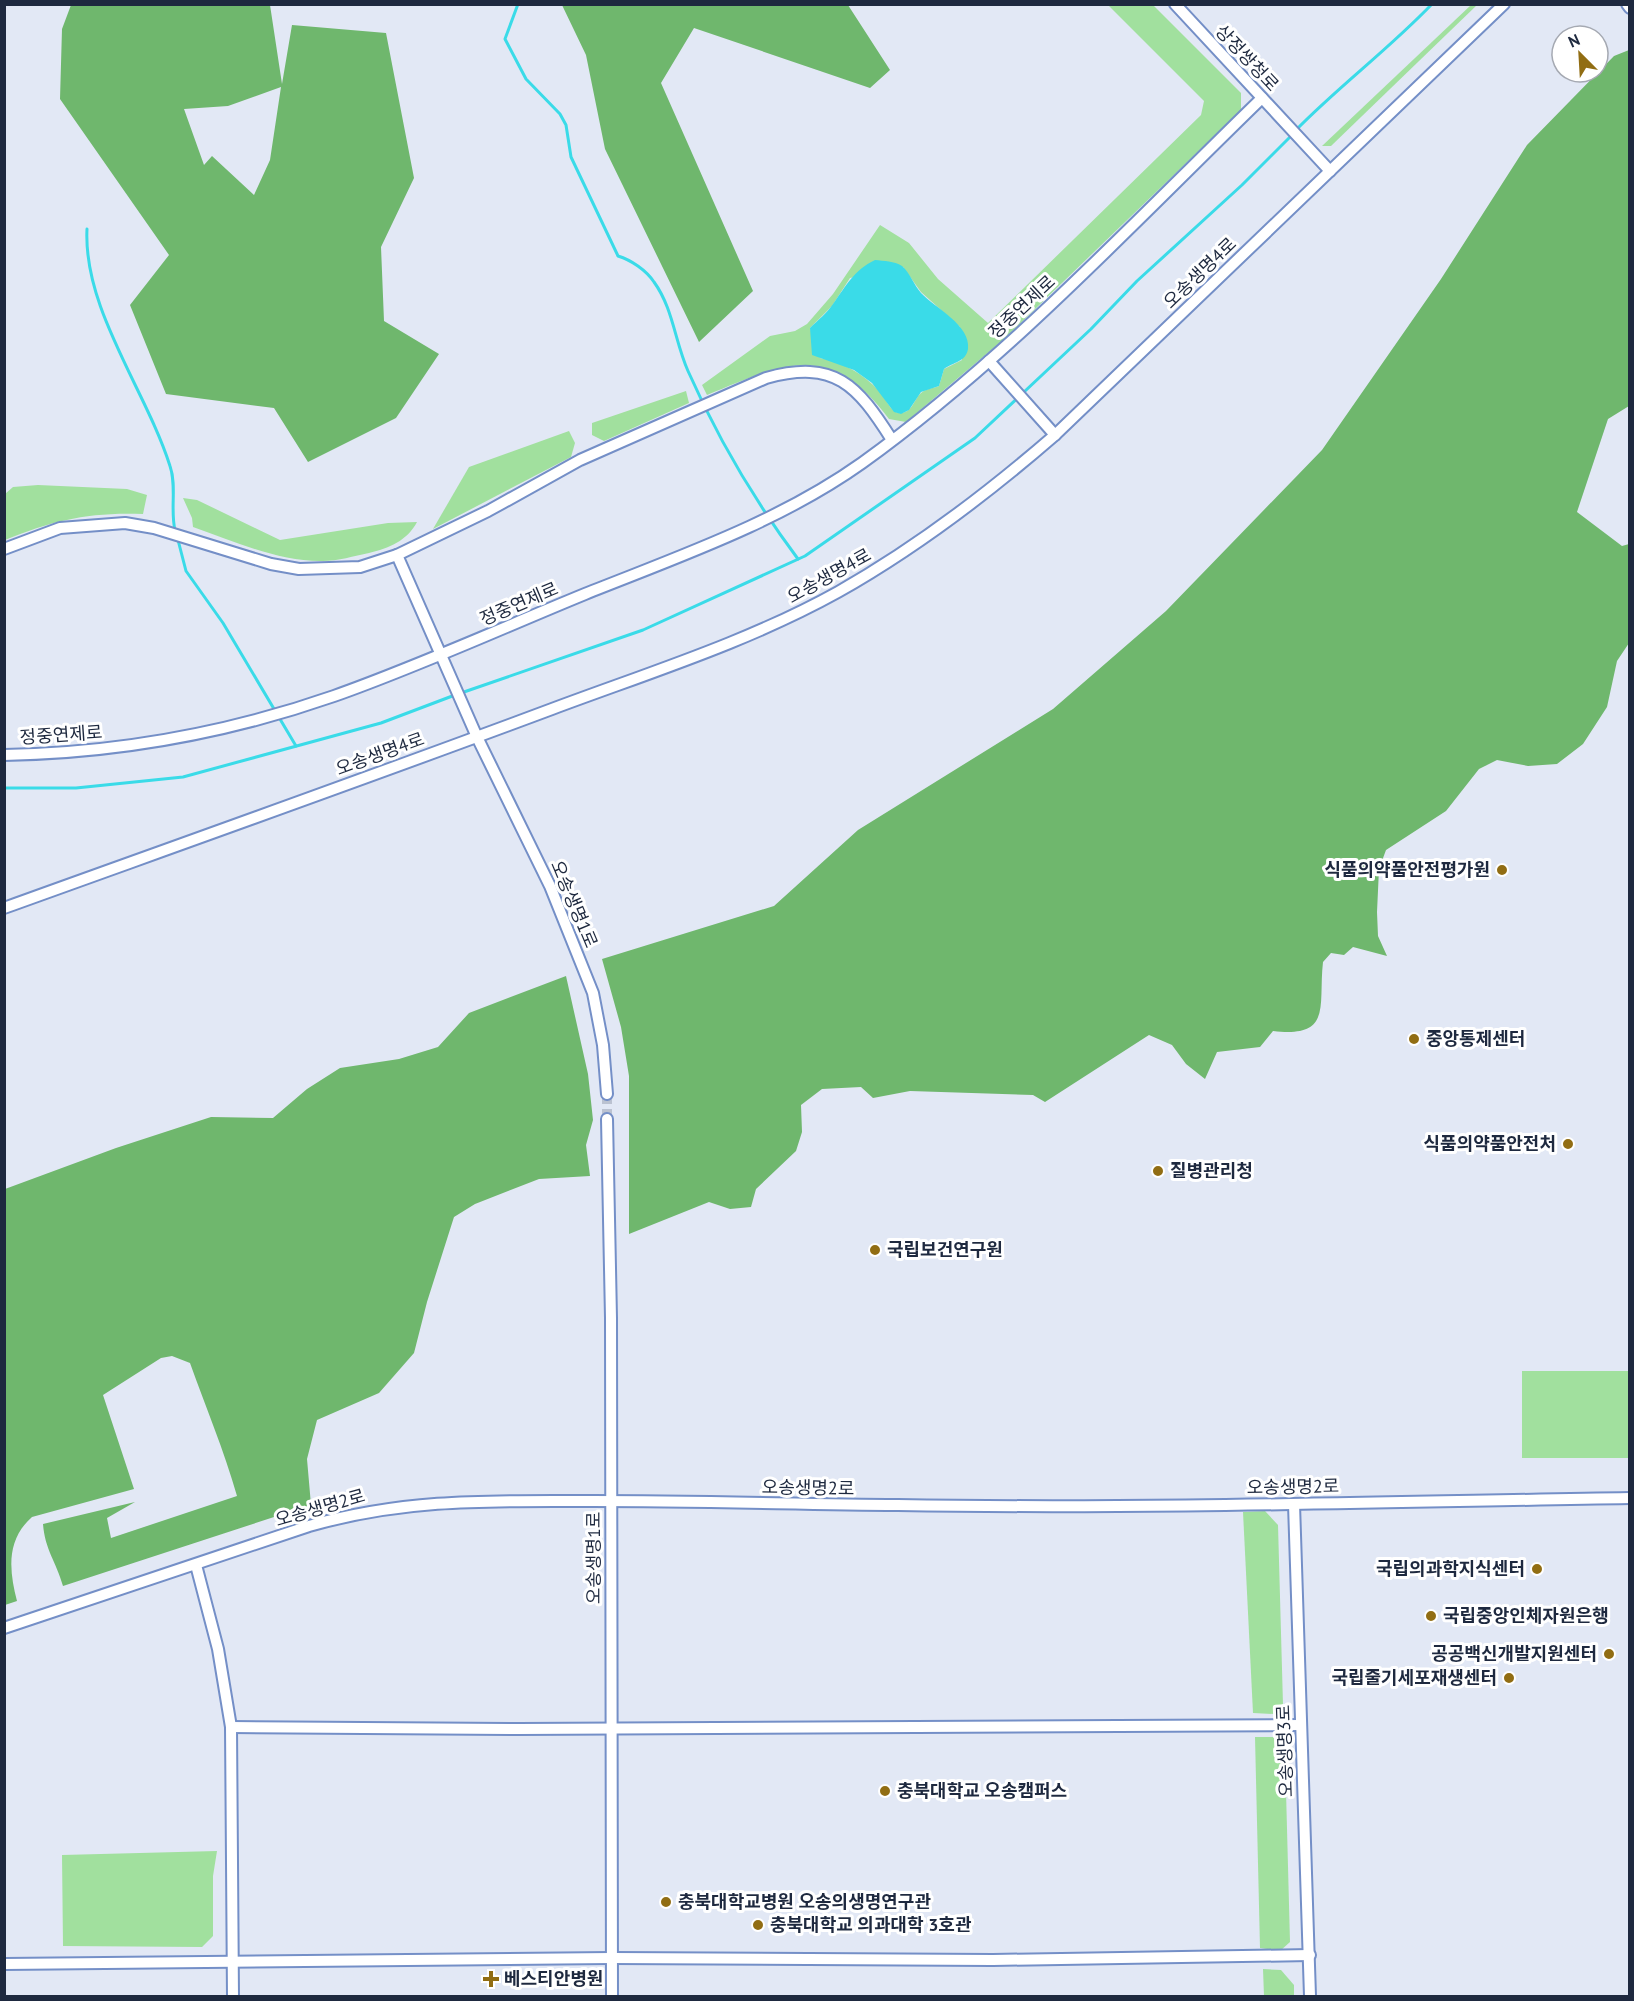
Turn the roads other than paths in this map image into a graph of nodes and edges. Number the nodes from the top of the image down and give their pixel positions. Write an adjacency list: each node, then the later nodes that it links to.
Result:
1 (1175, 4): 3 (street, 상정쌍청로)
2 (1504, 4): 4 (street, 오송생명4로)
3 (1262, 98): 4 (street, 상정쌍청로); 5 (street, 정중연제로)
4 (1330, 171): 6 (street, 오송생명4로)
5 (991, 364): 6 (street); 7 (street, 정중연제로)
6 (1051, 431): 11 (street, 오송생명4로)
7 (892, 440): 9 (street); 10 (street, 정중연제로)
8 (4, 549): 9 (street)
9 (397, 555): 10 (street, 오송생명1로)
10 (443, 658): 11 (street, 오송생명1로); 12 (street, 정중연제로)
11 (477, 737): 13 (street, 오송생명4로); 14 (street, 오송생명1로)
12 (4, 755)
13 (4, 908)
14 (608, 1094)
15 (608, 1119): 17 (street, 오송생명1로)
16 (1629, 1498): 18 (street, 오송생명2로)
17 (610, 1501): 18 (street, 오송생명2로); 19 (street, 오송생명2로); 23 (street, 오송생명1로)
18 (1294, 1504): 21 (street, 오송생명3로)
19 (196, 1565): 20 (street, 오송생명2로); 22 (street)
20 (4, 1628)
21 (1300, 1725): 23 (street); 24 (street, 오송생명3로)
22 (231, 1727): 23 (street); 26 (street)
23 (612, 1729): 25 (street, 오송생명1로)
24 (1310, 1955): 25 (street); 30 (street, 오송생명3로)
25 (612, 1958): 26 (street); 29 (street, 오송생명1로)
26 (234, 1963): 27 (street); 28 (street)
27 (4, 1964)
28 (233, 1996)
29 (612, 1996)
30 (1310, 1996)

